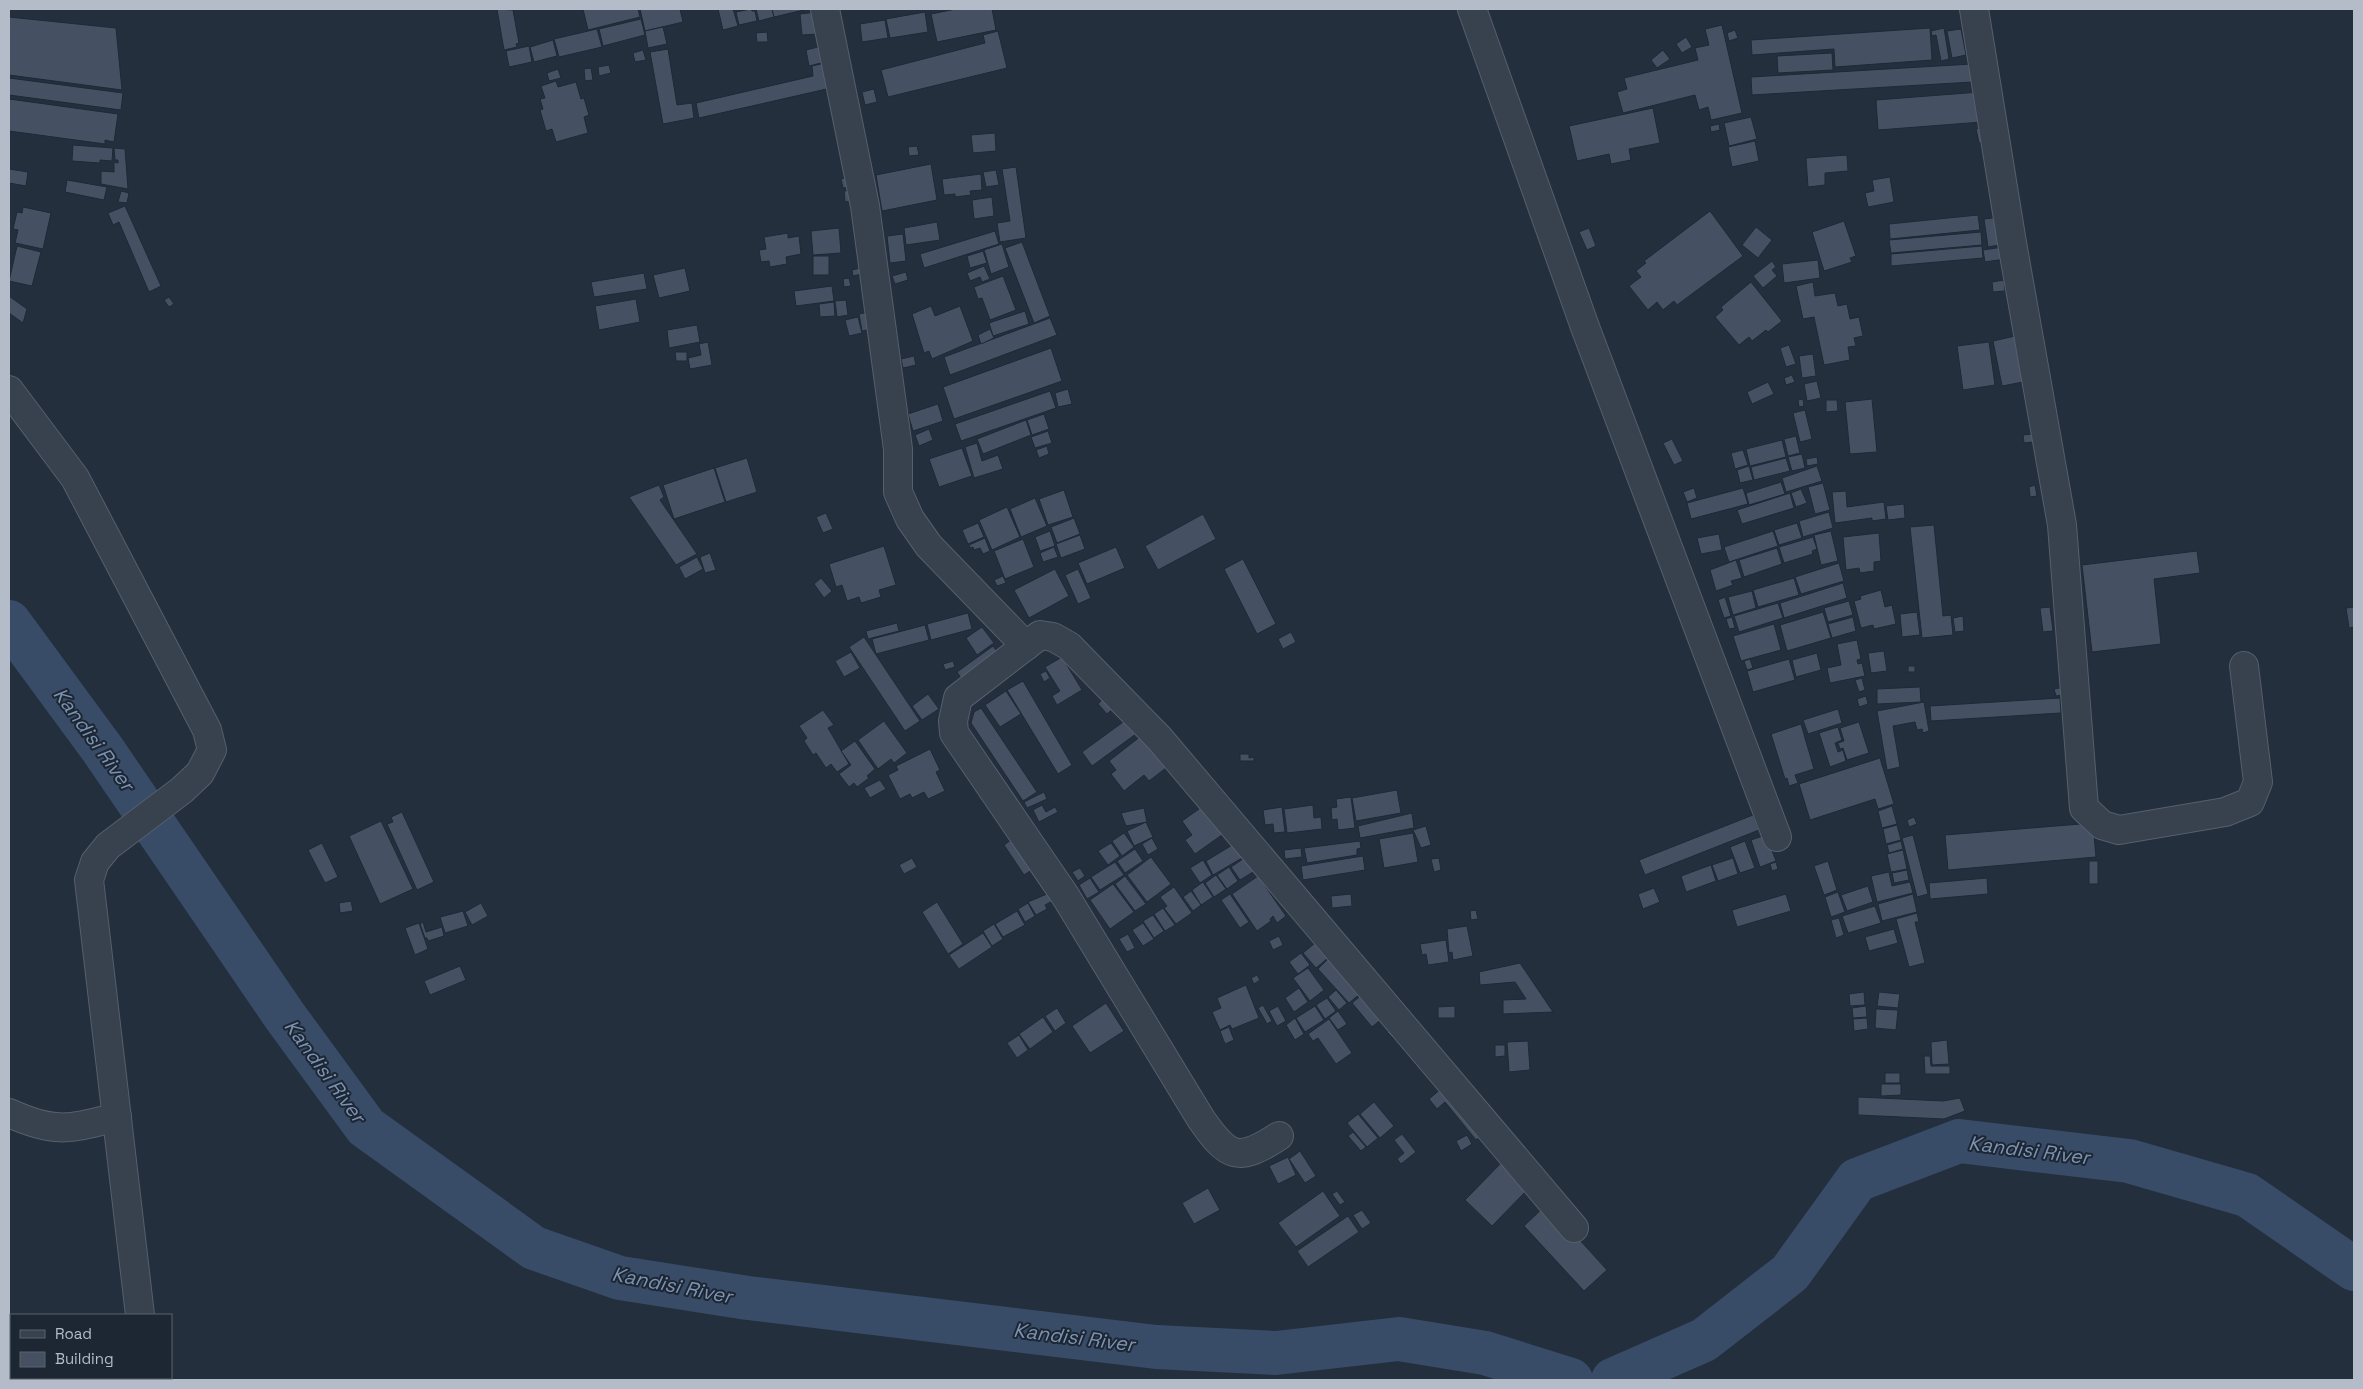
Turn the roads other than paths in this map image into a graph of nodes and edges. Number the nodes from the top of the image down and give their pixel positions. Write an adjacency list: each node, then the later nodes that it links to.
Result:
1 (824, 9): 5 (street)
2 (1472, 9): 7 (street)
3 (1974, 9): 6 (street)
4 (9, 390): 9 (street)
5 (1026, 646): 10 (street); 11 (street)
6 (2244, 666)
7 (1777, 837)
8 (9, 1113): 9 (street)
9 (117, 1117): 12 (street)
10 (1279, 1136)
11 (1574, 1228)
12 (140, 1314)

